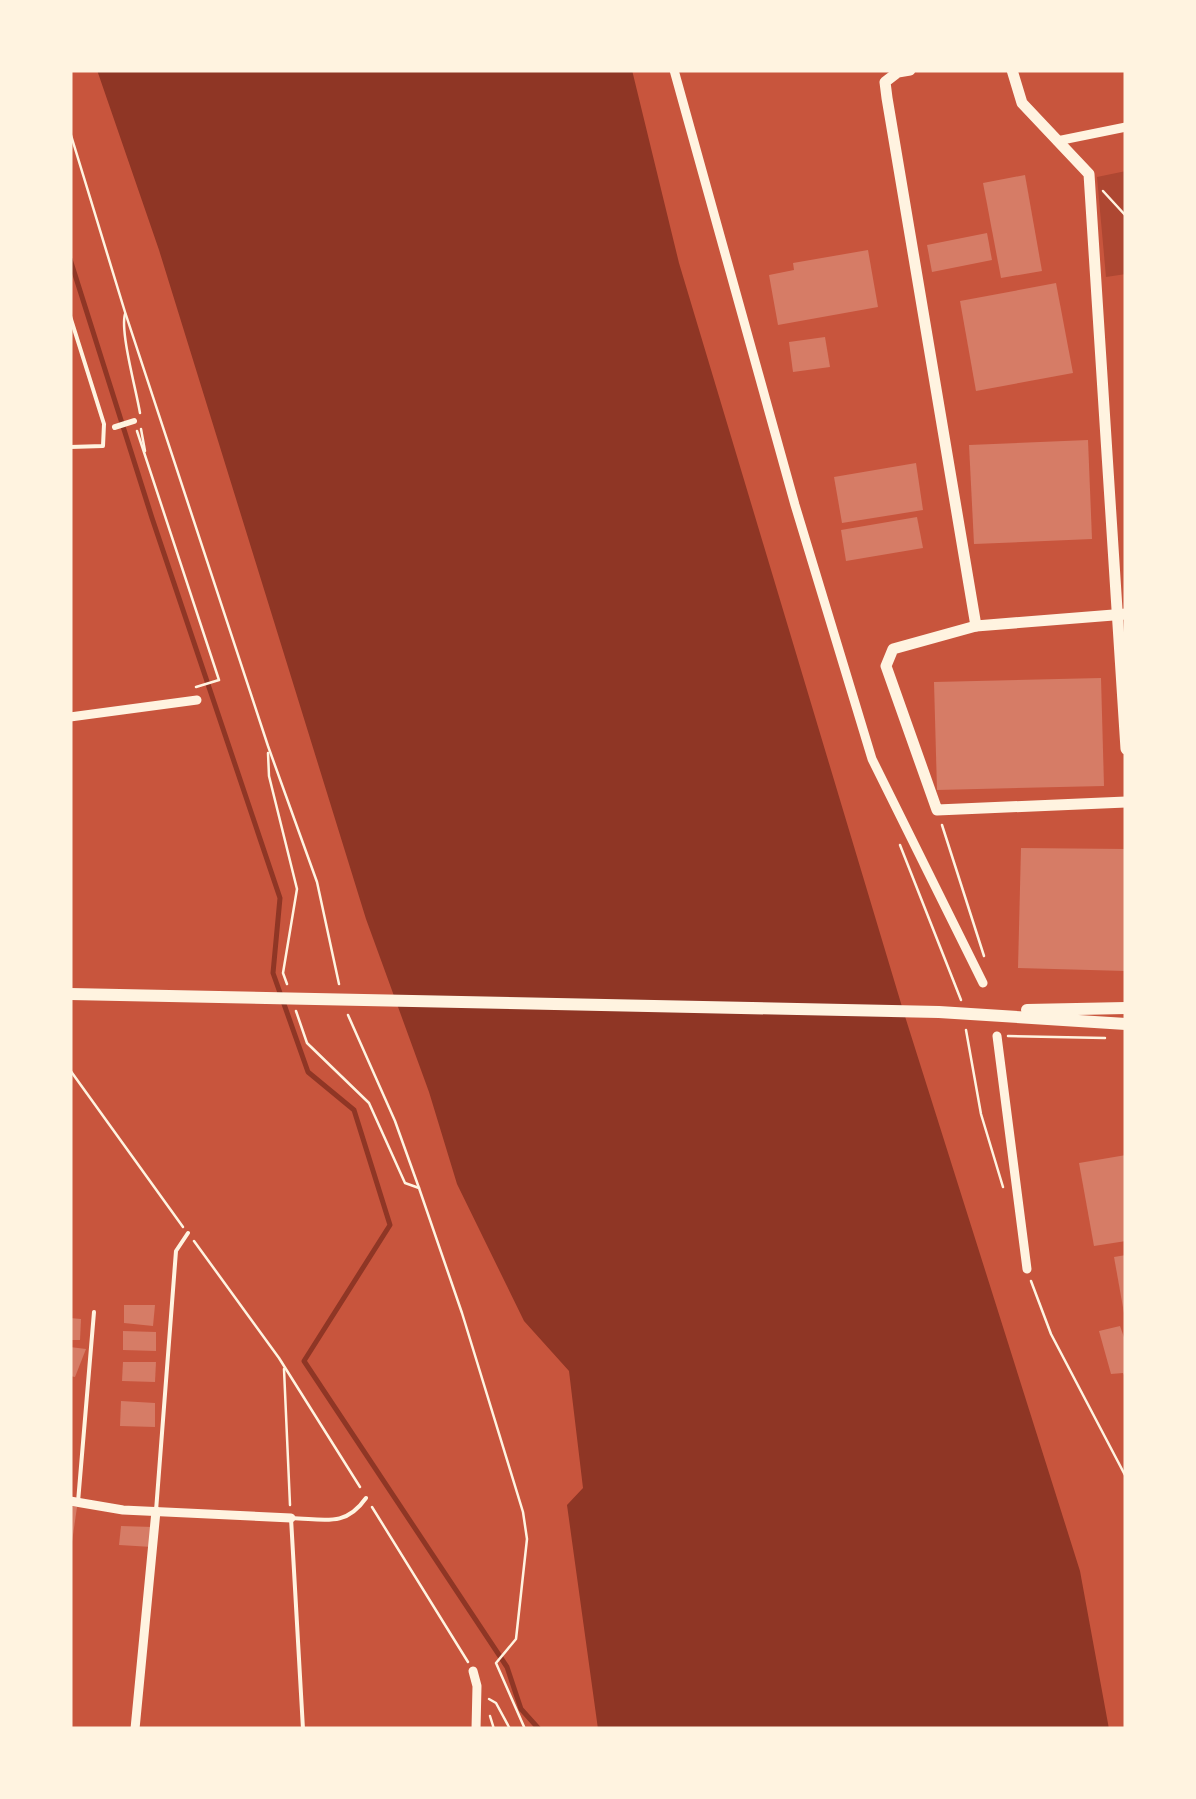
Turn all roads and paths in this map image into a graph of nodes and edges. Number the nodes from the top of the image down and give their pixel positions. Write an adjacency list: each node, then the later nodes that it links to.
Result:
1 (674, 70): 26 (street)
2 (910, 70): 16 (street)
3 (1012, 70): 6 (street)
4 (1126, 126): 6 (street)
5 (70, 132): 9 (path)
6 (1057, 141): 7 (street)
7 (1088, 174): 8 (path); 15 (street)
8 (1126, 216)
9 (126, 312): 11 (path); 20 (path)
10 (70, 316): 13 (lane)
11 (137, 419): 12 (street); 14 (path); 14 (path)
12 (115, 427)
13 (70, 446)
14 (144, 457): 17 (path)
15 (1122, 614): 16 (street); 21 (street)
16 (976, 626): 23 (street)
17 (196, 688)
18 (197, 700): 19 (street)
19 (70, 717)
20 (268, 746): 28 (path); 29 (path)
21 (1126, 749)
22 (1126, 802): 23 (street)
23 (936, 810): 25 (path)
24 (898, 841): 31 (path)
25 (986, 962)
26 (983, 984)
27 (70, 994): 28 (main road)
28 (294, 999): 29 (main road); 36 (path)
29 (342, 1000): 31 (main road); 36 (path)
30 (1126, 1008): 31 (main road)
31 (964, 1012): 32 (main road); 37 (path)
32 (1126, 1024)
33 (996, 1036): 34 (path); 39 (street)
34 (1108, 1038)
35 (70, 1070): 38 (path)
36 (419, 1188): 53 (path)
37 (1004, 1191)
38 (188, 1233): 41 (path); 45 (lane)
39 (1027, 1270): 42 (path)
40 (94, 1312): 44 (lane)
41 (284, 1367): 43 (path); 46 (path)
42 (1126, 1477)
43 (366, 1498): 46 (lane); 47 (path)
44 (74, 1502): 45 (street)
45 (156, 1512): 46 (street); 49 (street)
46 (290, 1518): 50 (lane)
47 (473, 1672): 51 (street)
48 (484, 1696): 52 (path)
49 (135, 1729)
50 (303, 1729)
51 (476, 1729)
52 (510, 1729)
53 (525, 1729)

